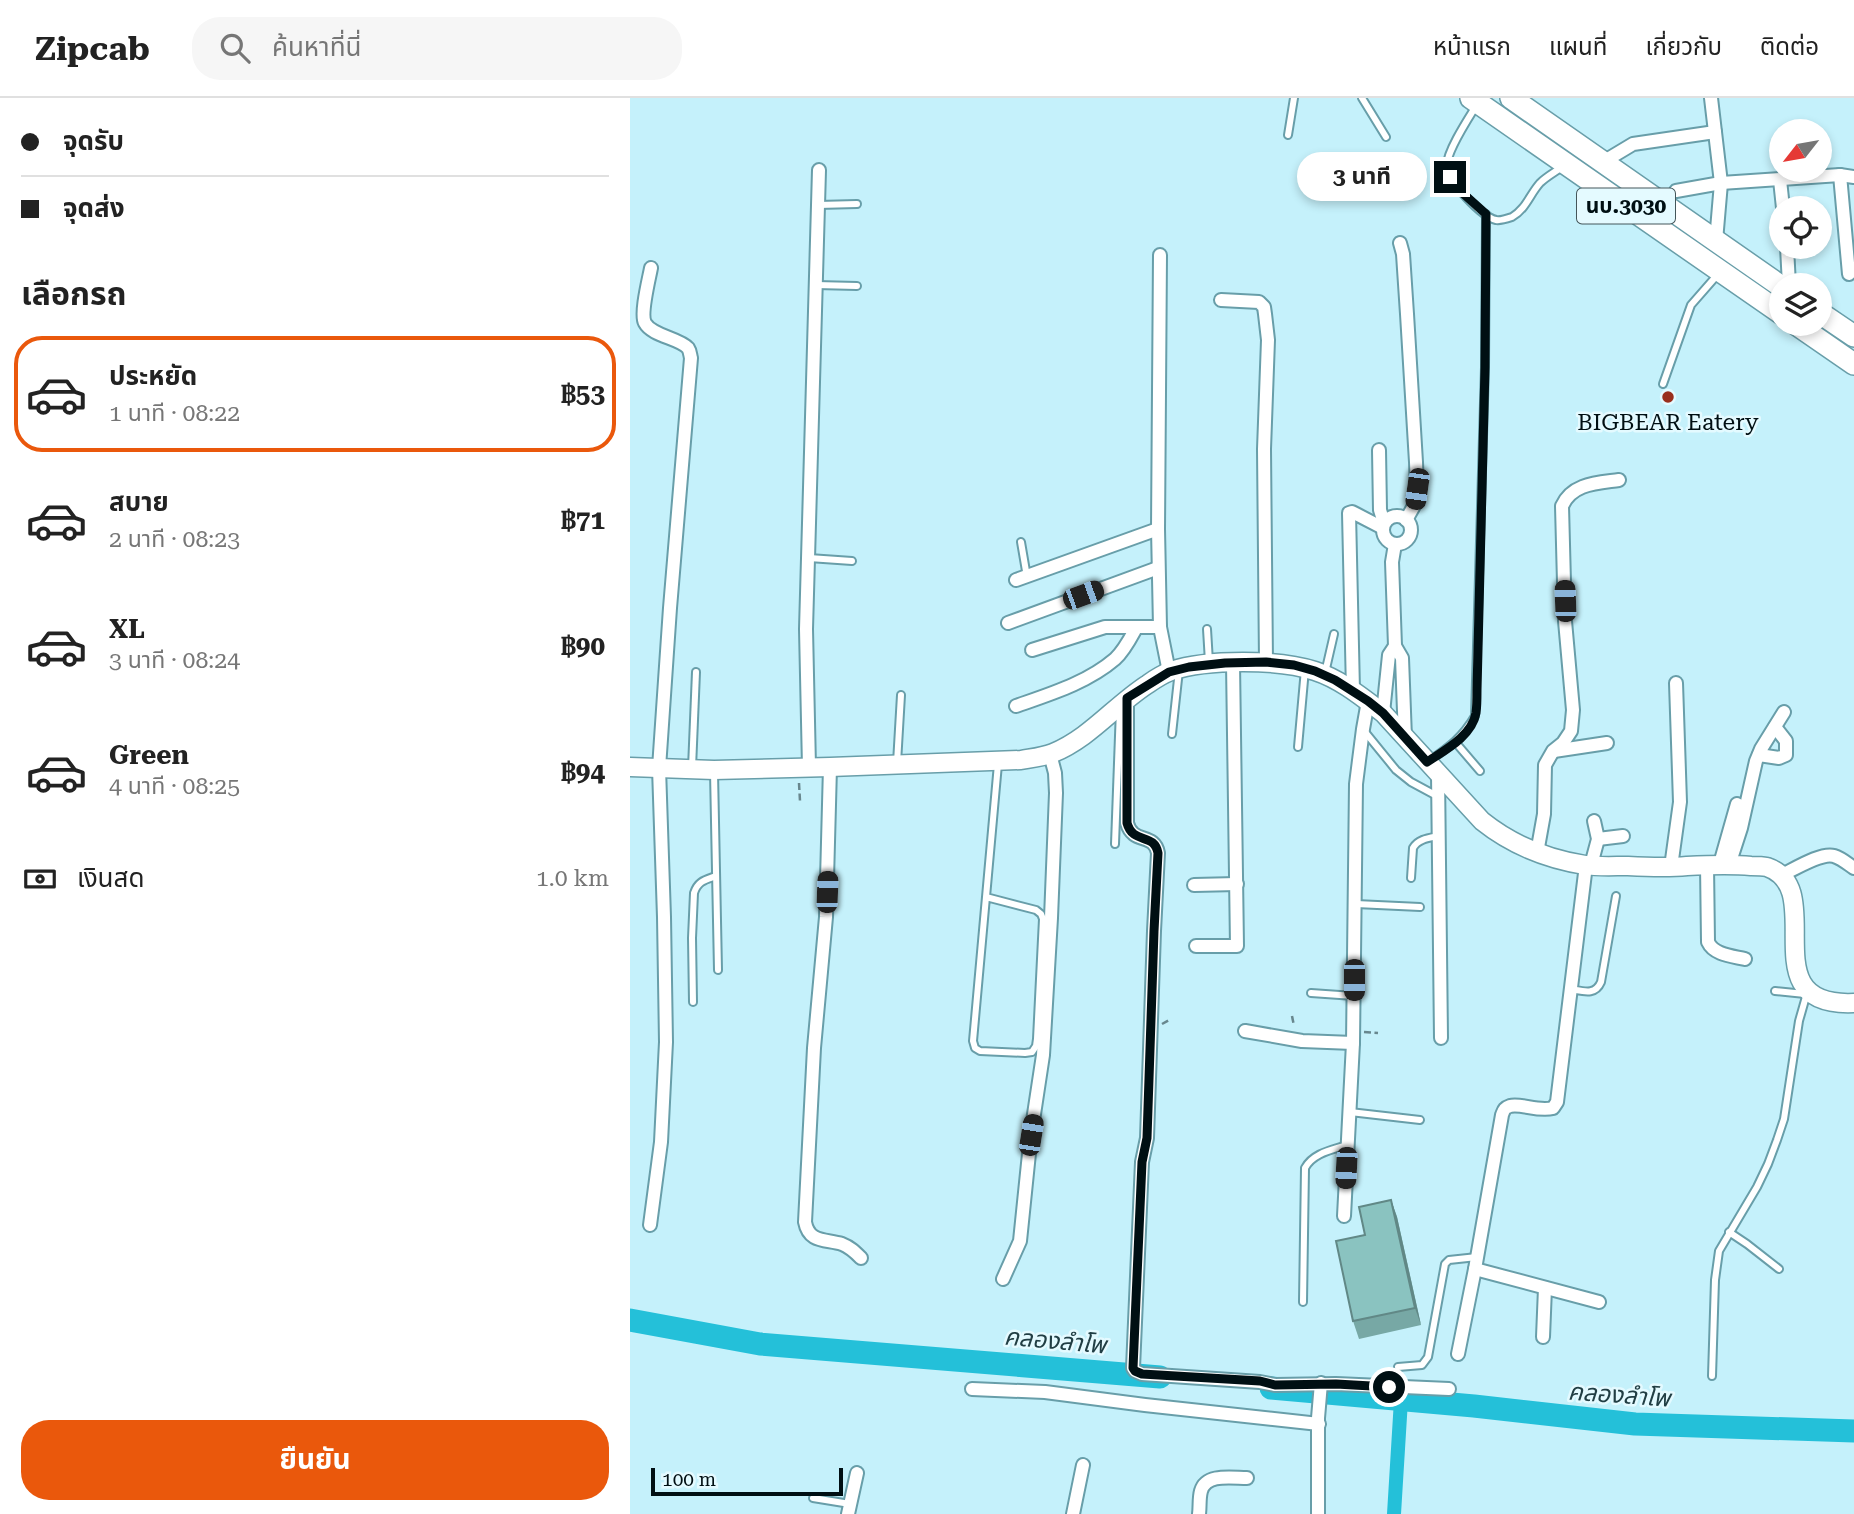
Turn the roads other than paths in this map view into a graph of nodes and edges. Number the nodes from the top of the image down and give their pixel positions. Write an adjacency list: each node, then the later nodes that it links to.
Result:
1 (1294, 98): 7 (lane)
2 (1362, 98): 8 (lane)
3 (1511, 98): 9 (main road, นบ.3030)
4 (1711, 98): 6 (street)
5 (1474, 100): 10 (main road, นบ.3030); 20 (lane)
6 (1715, 132): 9 (street); 16 (street)
7 (1288, 135)
8 (1386, 137)
9 (1603, 162): 21 (main road, นบ.3030)
10 (1567, 164): 20 (lane); 25 (main road, นบ.3030)
11 (819, 170): 19 (street)
12 (1840, 175): 13 (street); 14 (street); 26 (street)
13 (1832, 176)
14 (1854, 177)
15 (1769, 181): 16 (street)
16 (1721, 183): 17 (street); 21 (street)
17 (1676, 191)
18 (857, 204): 19 (lane)
19 (818, 205): 28 (street)
20 (1486, 214): 73 (lane)
21 (1716, 241): 27 (main road, นบ.3030)
22 (1400, 243): 39 (street)
23 (1160, 255): 41 (street)
24 (651, 268): 84 (street)
25 (1720, 272): 31 (main road, นบ.3030); 36 (lane)
26 (1849, 274)
27 (1769, 278)
28 (816, 285): 29 (lane); 44 (street)
29 (857, 286)
30 (1221, 300): 55 (street)
31 (1769, 305)
32 (1832, 321): 34 (main road)
33 (1813, 336): 35 (main road)
34 (1854, 337)
35 (1854, 364)
36 (1663, 384)
37 (1379, 450): 40 (street)
38 (1619, 480): 76 (street)
39 (1406, 520): 40 (street); 43 (street)
40 (1383, 526): 43 (street); 64 (street)
41 (1158, 529): 46 (street); 47 (street)
42 (1021, 542): 47 (lane)
43 (1395, 544): 53 (street)
44 (807, 558): 45 (lane); 82 (street)
45 (852, 561)
46 (1158, 568): 48 (street); 49 (street)
47 (1022, 579)
48 (1008, 623)
49 (1160, 627): 50 (street); 59 (street)
50 (1136, 628): 54 (street); 66 (street)
51 (1207, 629): 57 (lane)
52 (1334, 634): 61 (lane)
53 (1395, 646): 68 (street); 72 (street)
54 (1032, 650)
55 (1266, 662): 56 (street); 58 (street)
56 (1233, 663): 57 (street); 104 (street)
57 (1209, 665): 59 (street)
58 (1305, 668): 61 (street); 75 (lane)
59 (1174, 670): 65 (street); 71 (lane)
60 (696, 673): 86 (lane)
61 (1325, 675): 64 (street)
62 (1676, 683): 99 (street)
63 (901, 695): 80 (lane)
64 (1360, 696): 68 (street); 70 (street)
65 (1123, 701): 77 (street); 95 (lane); 140 (street)
66 (1016, 706)
67 (1784, 712): 69 (street)
68 (1383, 713): 72 (street)
69 (1775, 727): 78 (street); 78 (street)
70 (1363, 729): 89 (lane); 108 (street)
71 (1172, 734)
72 (1405, 738): 85 (street)
73 (1456, 743): 85 (lane); 88 (lane)
74 (1607, 743): 76 (street)
75 (1298, 747)
76 (1553, 751): 96 (street)
77 (1051, 754): 79 (street); 132 (street)
78 (1759, 755): 98 (street)
79 (998, 761): 80 (street); 107 (lane)
80 (897, 765): 83 (street)
81 (630, 767): 84 (street)
82 (809, 767): 83 (street); 87 (street)
83 (830, 767): 129 (street)
84 (659, 768): 86 (street); 127 (street)
85 (1433, 768): 89 (street); 96 (street)
86 (692, 769): 87 (street)
87 (713, 770): 101 (lane)
88 (1480, 771)
89 (1439, 796): 92 (street)
90 (1737, 804): 98 (street)
91 (1594, 821): 94 (street)
92 (1439, 836): 103 (lane); 121 (street)
93 (1623, 836): 94 (street)
94 (1598, 839): 97 (street)
95 (1115, 844)
96 (1537, 853): 97 (street)
97 (1588, 865): 99 (street); 113 (street)
98 (1719, 865): 99 (street); 102 (street); 111 (street)
99 (1671, 867)
100 (1854, 868): 102 (street)
101 (716, 876): 112 (lane); 118 (lane)
102 (1780, 876): 115 (street)
103 (1411, 878)
104 (1237, 884): 105 (street); 110 (street)
105 (1194, 886)
106 (1616, 896): 113 (lane)
107 (986, 897): 107 (lane)
108 (1354, 904): 109 (lane); 117 (street)
109 (1420, 907)
110 (1196, 946)
111 (1745, 959)
112 (718, 970)
113 (1570, 989): 130 (street)
114 (1775, 991): 115 (lane)
115 (1807, 991): 119 (street); 128 (lane)
116 (1311, 993): 117 (lane)
117 (1354, 996): 122 (street)
118 (693, 1002)
119 (1854, 1003)
120 (1245, 1031): 122 (street)
121 (1441, 1038)
122 (1353, 1043): 123 (street)
123 (1350, 1112): 124 (lane); 125 (street)
124 (1420, 1120)
125 (1348, 1145): 126 (street); 134 (lane)
126 (1344, 1216)
127 (650, 1225)
128 (1729, 1233): 131 (lane); 139 (lane)
129 (861, 1258)
130 (1476, 1263): 133 (street); 137 (street); 138 (lane)
131 (1779, 1269)
132 (1003, 1279)
133 (1545, 1289): 135 (street); 136 (street)
134 (1303, 1302)
135 (1599, 1302)
136 (1543, 1337)
137 (1458, 1354)
138 (1398, 1367)
139 (1712, 1376)
140 (1320, 1385): 142 (street); 143 (street)
141 (972, 1389): 143 (street)
142 (1449, 1389)
143 (1319, 1421): 151 (street)
144 (1083, 1465): 149 (street)
145 (857, 1473): 148 (street)
146 (1247, 1478): 150 (street)
147 (813, 1498): 148 (lane)
148 (849, 1509)
149 (1073, 1514)
150 (1199, 1514)
151 (1318, 1514)

